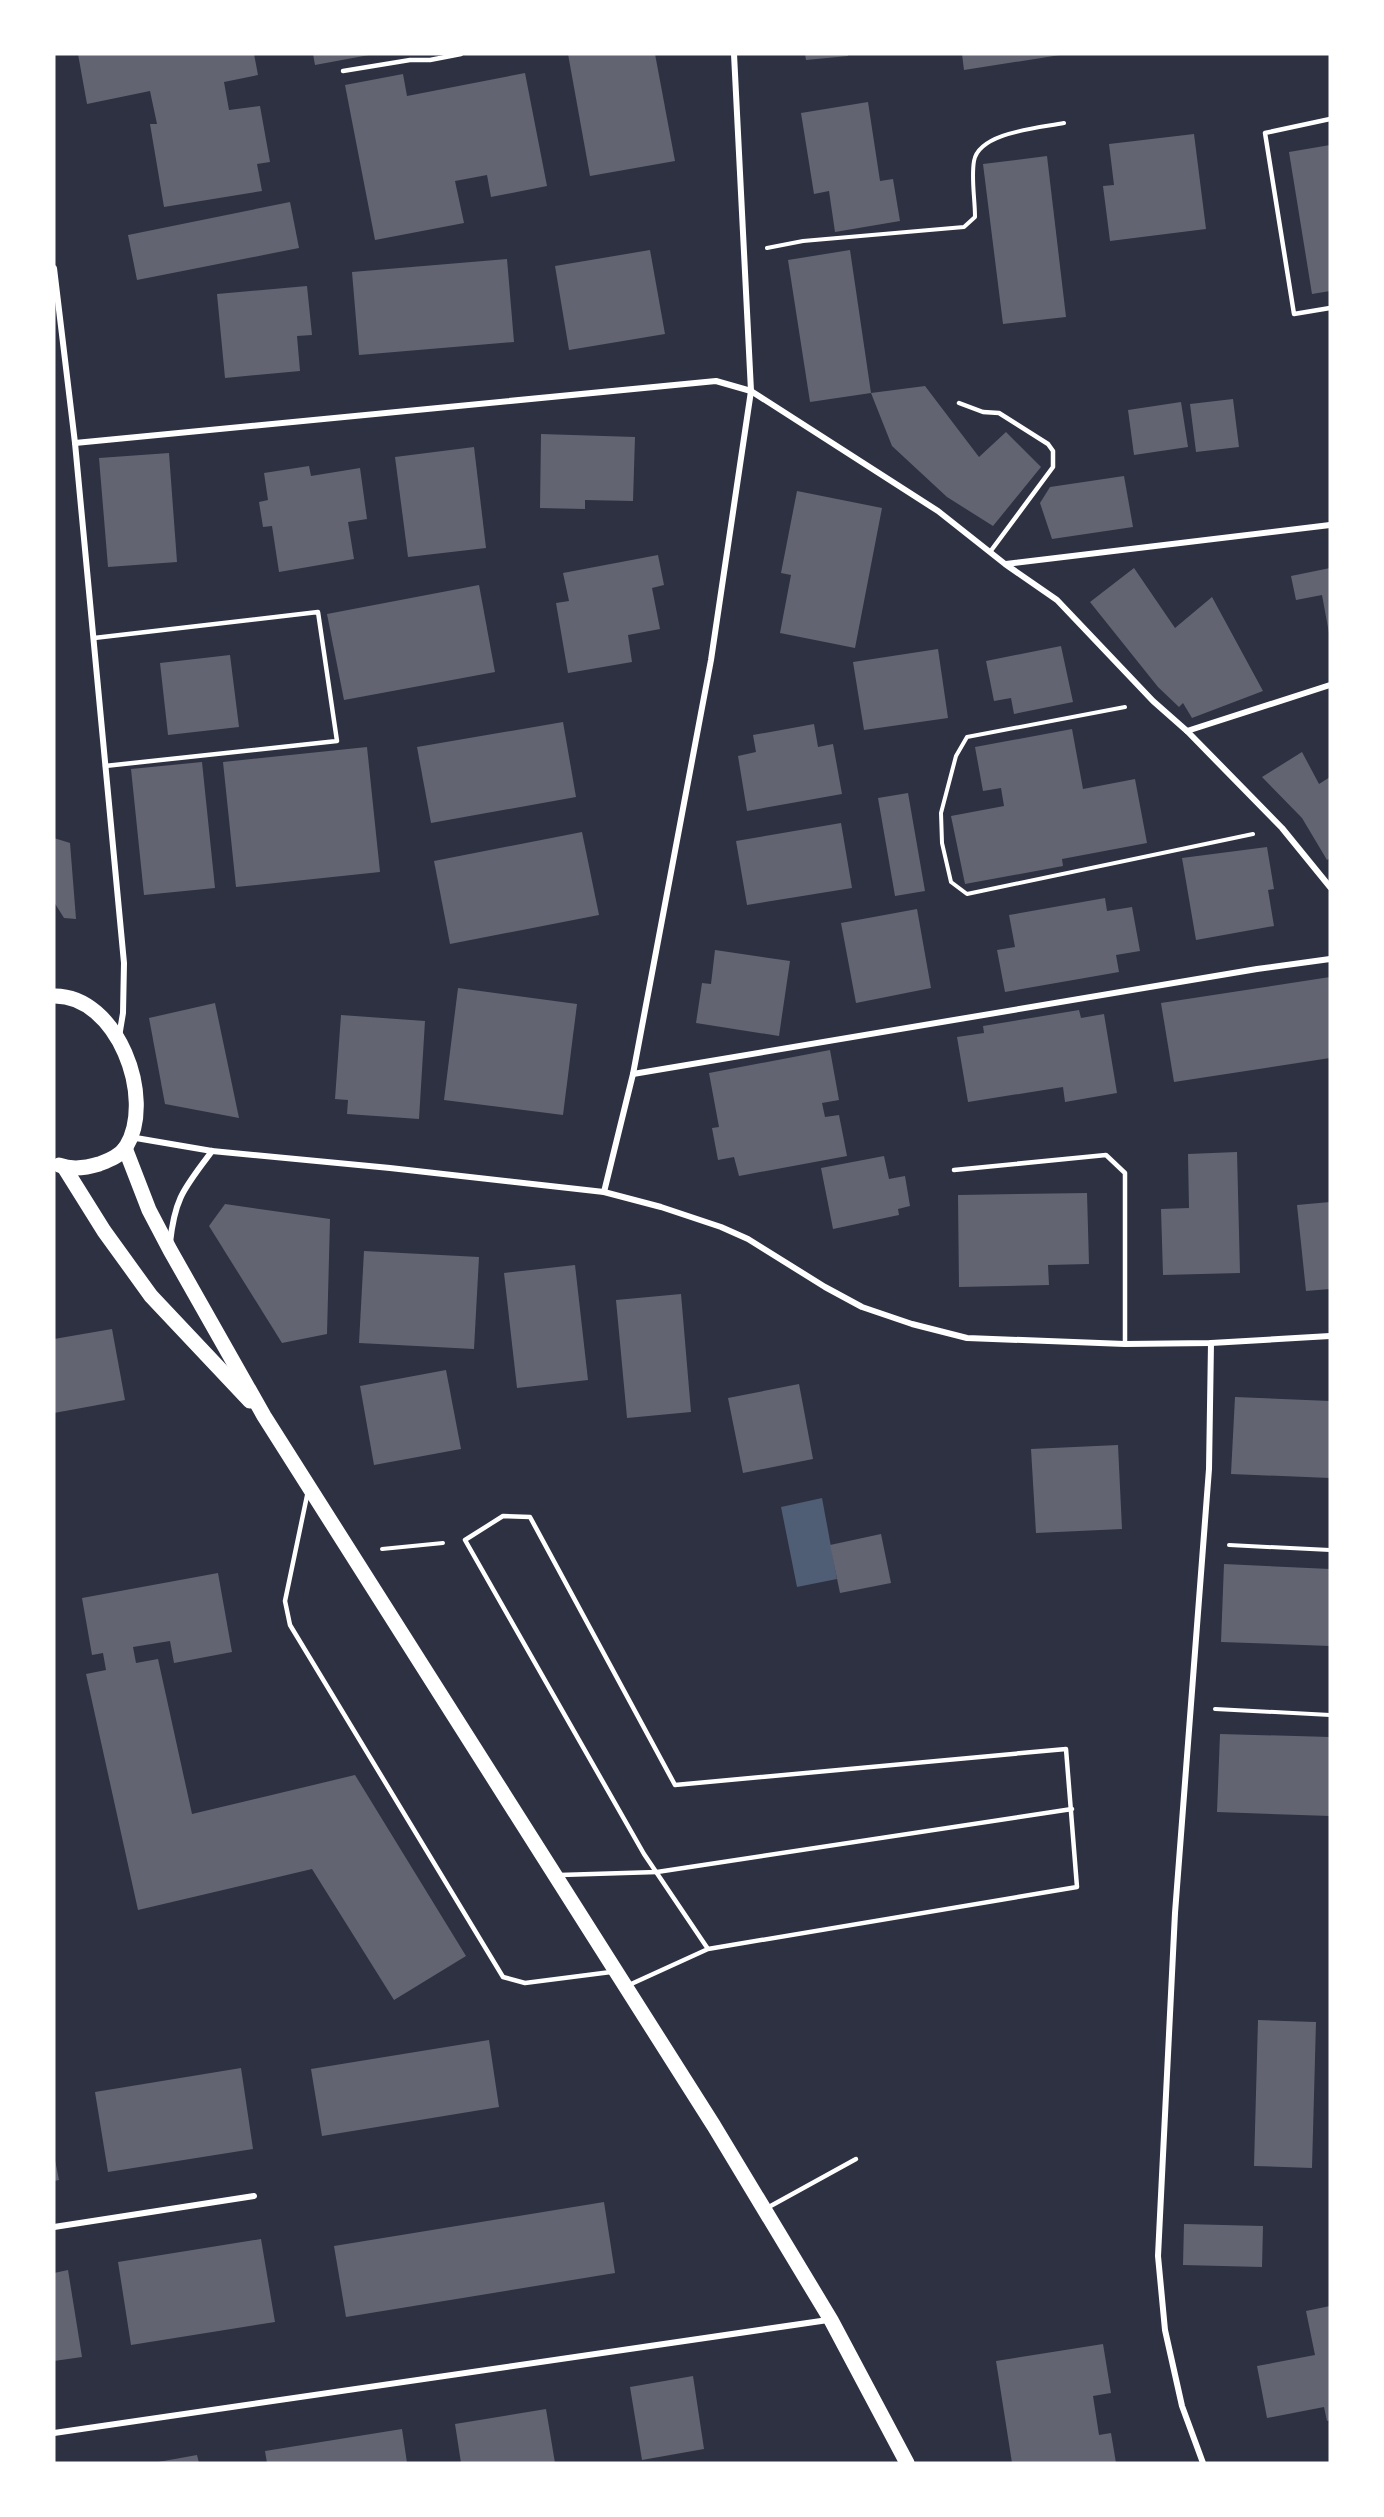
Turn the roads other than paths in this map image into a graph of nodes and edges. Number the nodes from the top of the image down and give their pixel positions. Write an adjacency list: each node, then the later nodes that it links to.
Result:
1 (461, 54): 3 (lane)
2 (734, 54): 7 (street)
3 (343, 71)
4 (1330, 119): 6 (lane)
5 (54, 268): 9 (street)
6 (1330, 308)
7 (751, 391): 9 (street); 11 (street); 21 (street)
8 (959, 403): 11 (lane)
9 (75, 443): 13 (street)
10 (1330, 525): 12 (street)
11 (990, 552): 12 (street)
12 (1005, 564): 15 (street)
13 (94, 638): 16 (street); 16 (lane)
14 (1330, 685): 15 (street)
15 (1187, 731): 17 (street)
16 (105, 766): 20 (street)
17 (1330, 886)
18 (1330, 959): 21 (street)
19 (56, 995): 20 (main road)
20 (119, 1039): 22 (main road)
21 (633, 1074): 26 (street)
22 (128, 1143): 23 (street); 24 (main road); 27 (main road)
23 (212, 1151): 26 (street); 27 (street)
24 (59, 1165): 31 (main road)
25 (954, 1170): 30 (lane)
26 (604, 1192): 30 (street)
27 (170, 1250): 31 (main road)
28 (1330, 1336): 29 (street)
29 (1211, 1343): 30 (street); 46 (street)
30 (1125, 1344)
31 (264, 1416): 32 (main road)
32 (309, 1486): 35 (main road); 37 (lane)
33 (1072, 1809): 34 (lane); 34 (lane); 36 (lane)
34 (657, 1872): 35 (lane); 36 (lane)
35 (557, 1875): 37 (main road)
36 (708, 1949): 38 (lane)
37 (617, 1971): 38 (main road)
38 (627, 1986): 41 (main road)
39 (856, 2159): 41 (lane)
40 (254, 2196): 42 (street)
41 (764, 2209): 43 (main road)
42 (54, 2228)
43 (831, 2320): 44 (street); 45 (main road)
44 (54, 2433)
45 (907, 2463)
46 (1203, 2463)

